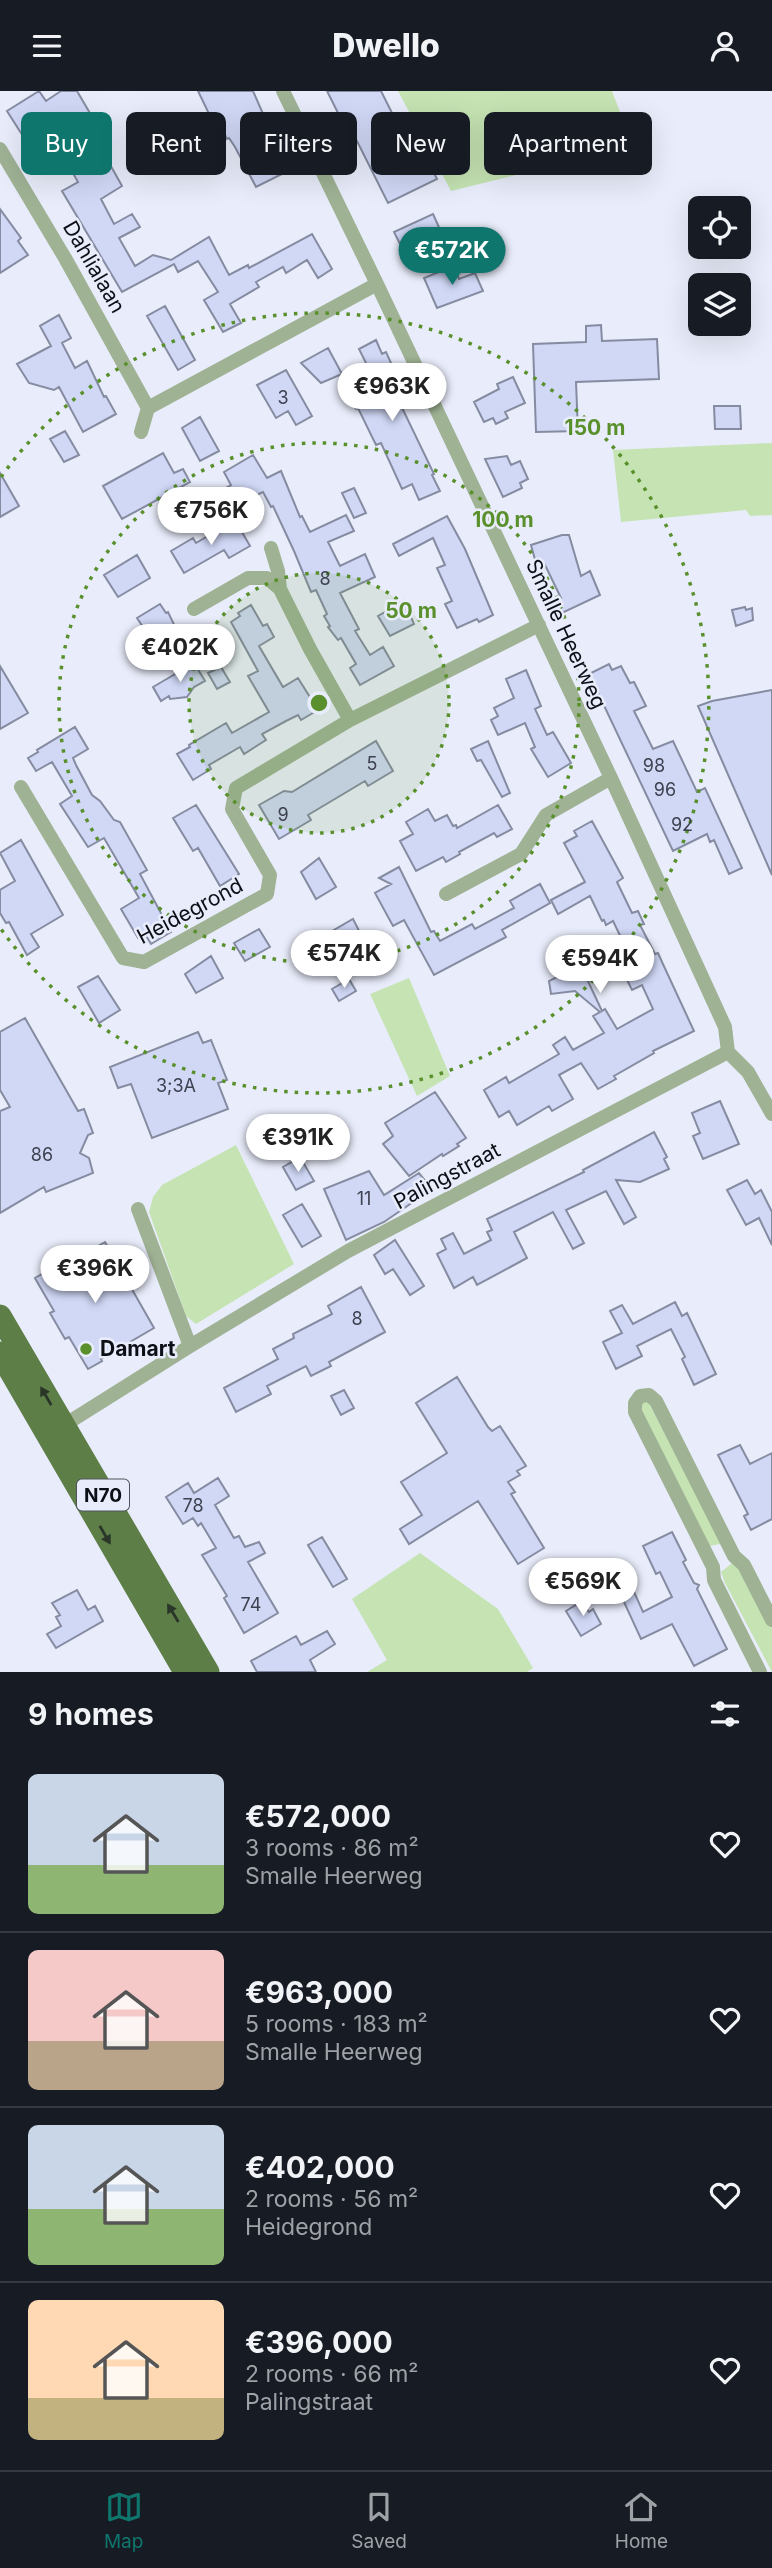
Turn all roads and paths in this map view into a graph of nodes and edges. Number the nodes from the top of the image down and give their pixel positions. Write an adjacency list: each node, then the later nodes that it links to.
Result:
1 (283, 91): 3 (street, Smalle Heerweg)
2 (0, 149): 4 (street, Dahlialaan)
3 (377, 284): 4 (street); 9 (street, Smalle Heerweg)
4 (148, 408): 5 (street)
5 (141, 432)
6 (271, 548): 7 (street)
7 (280, 589): 8 (street); 10 (street)
8 (194, 609)
9 (539, 625): 10 (street, Heidegrond); 11 (street, Smalle Heerweg)
10 (350, 720): 12 (street, Heidegrond)
11 (611, 778): 13 (street); 14 (street, Smalle Heerweg)
12 (22, 787)
13 (446, 894)
14 (728, 1052): 15 (street); 18 (street, Palingstraat)
15 (772, 1114)
16 (138, 1209): 18 (street)
17 (0, 1316): 20 (main road, N70, one-way to 17)
18 (190, 1346): 20 (street, Palingstraat)
19 (0, 1353): 20 (main road, N70)
20 (55, 1431): 24 (main road, N70, one-way to 24); 25 (main road, N70, one-way to 20)
21 (734, 1556): 22 (street); 22 (street); 23 (street)
22 (713, 1567): 26 (street)
23 (772, 1620)
24 (185, 1672)
25 (208, 1672)
26 (760, 1672)

